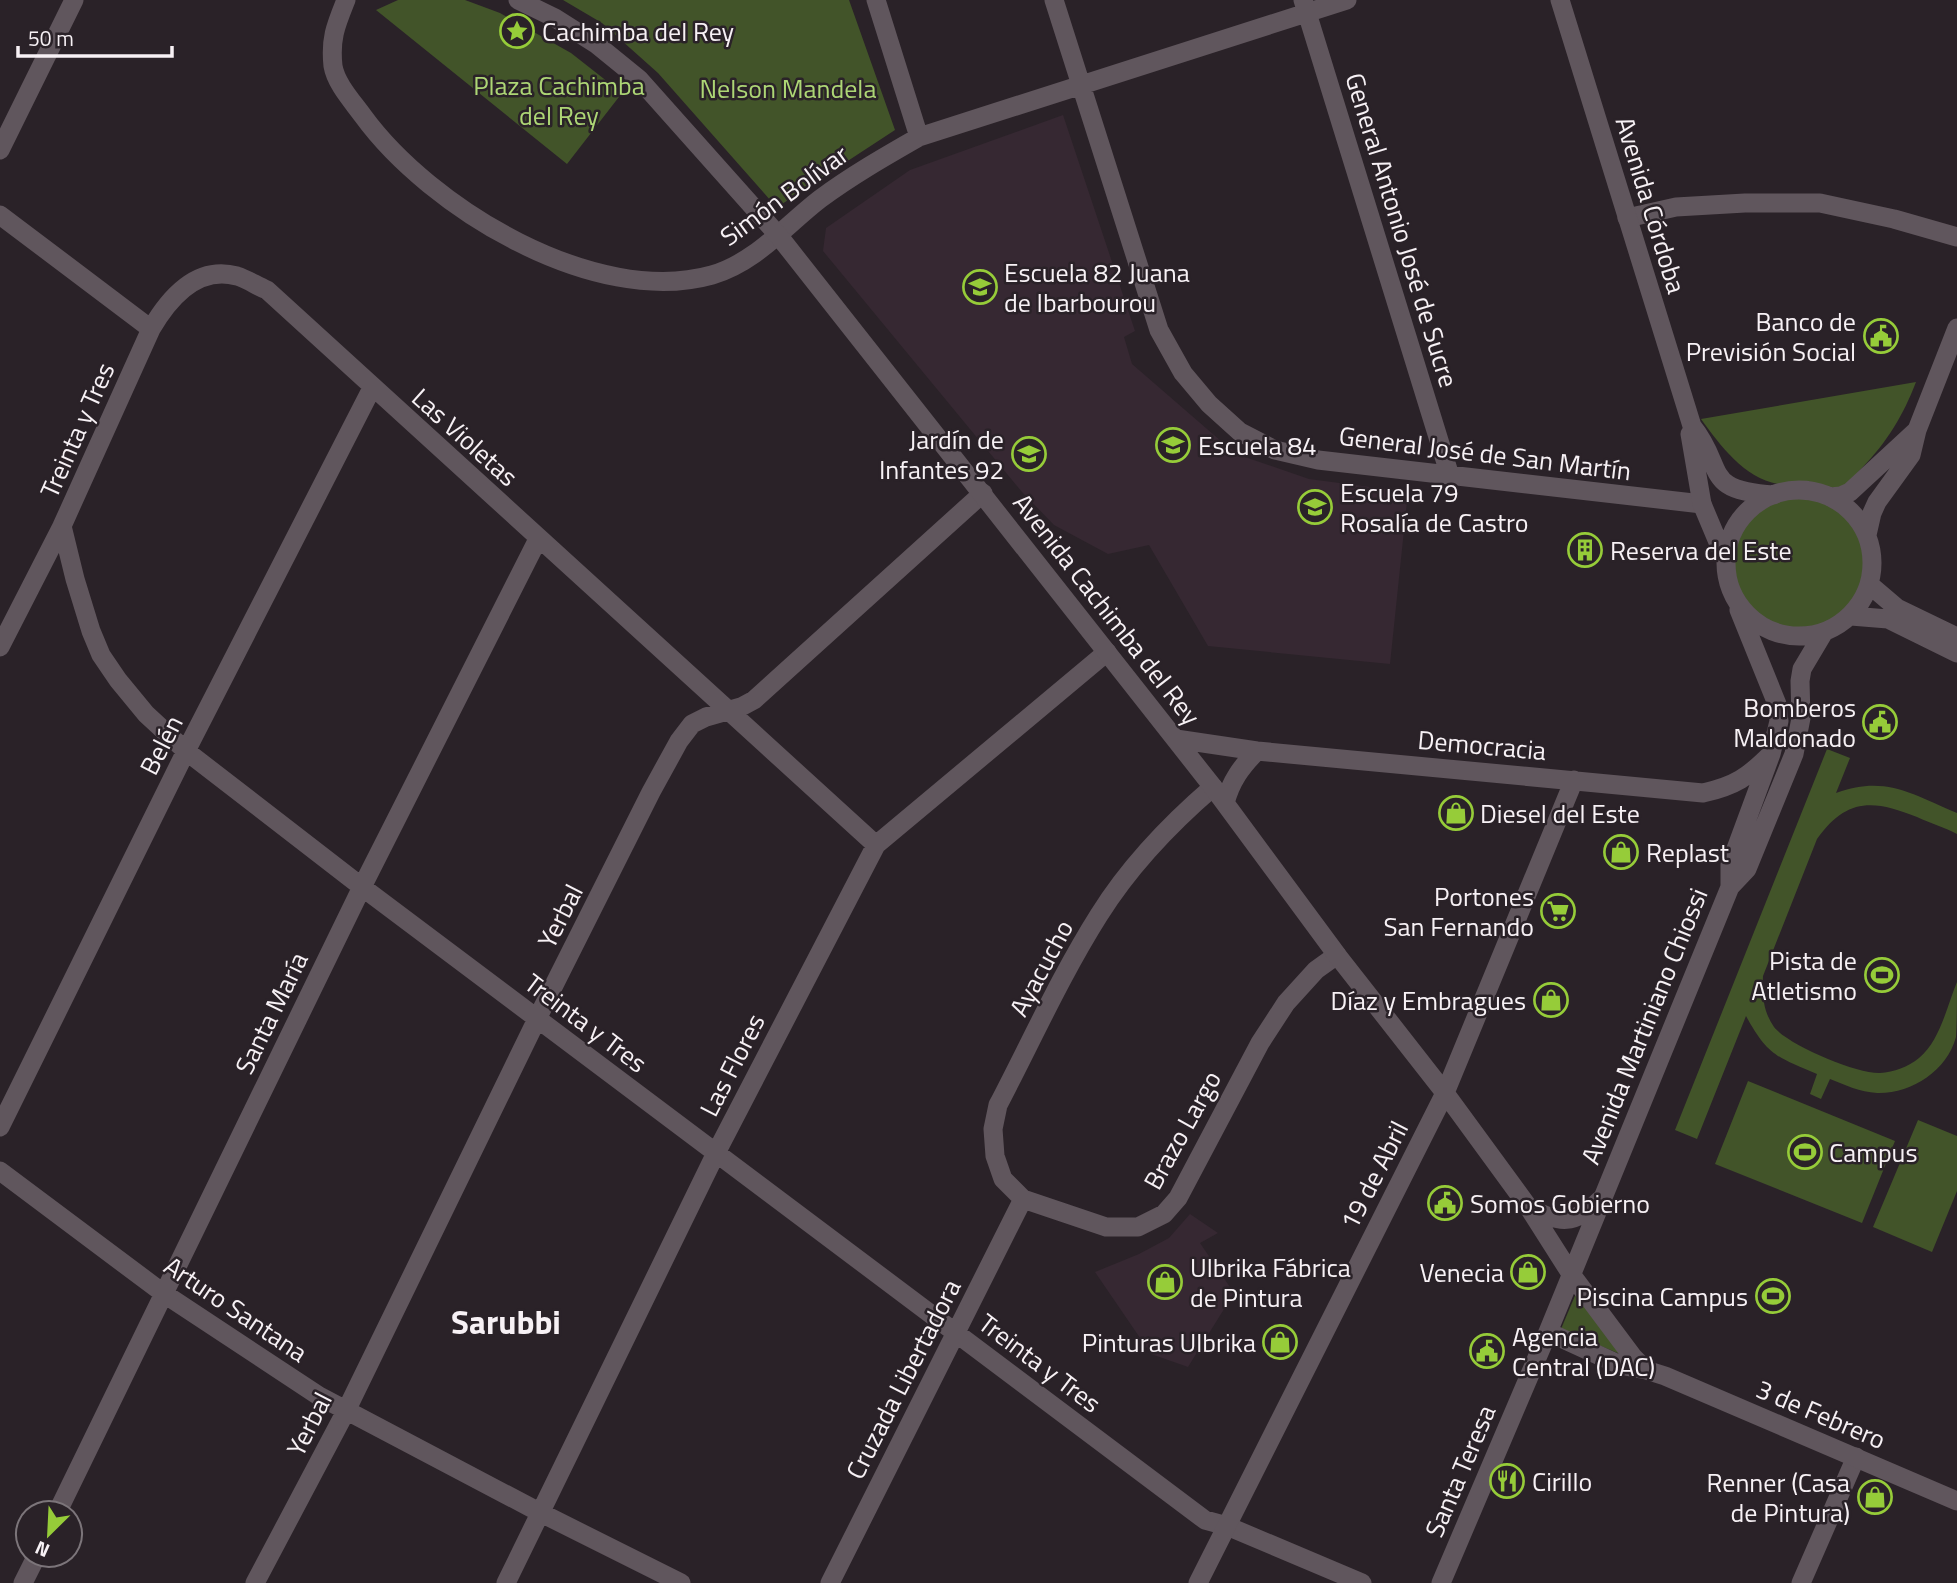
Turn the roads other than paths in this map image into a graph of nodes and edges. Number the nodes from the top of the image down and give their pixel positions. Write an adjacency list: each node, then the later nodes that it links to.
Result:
1 (74, 0): 11 (street)
2 (346, 0): 14 (street, Simón Bolívar)
3 (518, 0): 14 (street, Avenida Cachimba del Rey)
4 (876, 0): 10 (street)
5 (1054, 0): 9 (street, General José de San Martín)
6 (1347, 0): 8 (street, Simón Bolívar)
7 (1560, 0): 13 (street, Avenida Córdoba)
8 (1305, 7): 9 (street, Simón Bolívar); 21 (street, General Antonio José de Sucre)
9 (1080, 86): 10 (street, Simón Bolívar); 21 (street, General José de San Martín)
10 (919, 137): 14 (street, Simón Bolívar)
11 (0, 150)
12 (0, 215): 17 (street)
13 (1627, 218): 15 (street); 19 (street, Avenida Córdoba)
14 (778, 235): 22 (street, Avenida Cachimba del Rey)
15 (1957, 237)
16 (1957, 328): 20 (street)
17 (152, 329): 18 (street, Las Violetas); 26 (street, Treinta y Tres)
18 (372, 388): 28 (street, Las Violetas); 40 (street, Belén)
19 (1692, 426): 23 (street, Avenida Córdoba); 25 (street, Avenida Córdoba)
20 (1917, 430): 24 (street); 27 (street)
21 (1450, 476): 25 (street, General José de San Martín)
22 (983, 493): 36 (street, Avenida Cachimba del Rey); 38 (street, Yerbal)
23 (1774, 495): 24 (street); 29 (street)
24 (1830, 497): 27 (street)
25 (1702, 504): 29 (street, Avenida Córdoba)
26 (62, 526): 35 (street); 40 (street, Treinta y Tres)
27 (1867, 535): 30 (street)
28 (538, 539): 38 (street, Las Violetas); 46 (street, Santa María)
29 (1726, 561): 31 (street)
30 (1870, 585): 32 (street); 34 (street)
31 (1731, 590): 33 (street); 42 (street, Avenida Martiniano Chiossi)
32 (1851, 616): 33 (street); 37 (street)
33 (1824, 632): 47 (street, Avenida Martiniano Chiossi)
34 (1957, 637)
35 (0, 647)
36 (1107, 652): 39 (street, Avenida Cachimba del Rey); 45 (street, Las Flores)
37 (1957, 653)
38 (727, 712): 45 (street, Las Violetas); 49 (street, Yerbal)
39 (1176, 739): 41 (street, Democracia); 44 (street, Avenida Cachimba del Rey)
40 (186, 751): 46 (street, Treinta y Tres); 51 (street, Belén)
41 (1257, 751): 43 (street, Democracia); 44 (street)
42 (1771, 754): 43 (street, Democracia); 47 (street, Avenida Martiniano Chiossi)
43 (1574, 780): 50 (street, 19 de Abril)
44 (1219, 795): 48 (street, Avenida Cachimba del Rey); 55 (street, Ayacucho)
45 (876, 845): 52 (street, Las Flores)
46 (362, 887): 49 (street, Treinta y Tres); 58 (street, Santa María)
47 (1730, 887): 54 (street, Avenida Martiniano Chiossi)
48 (1337, 955): 50 (street, Avenida Cachimba del Rey); 55 (street, Brazo Largo)
49 (537, 1019): 52 (street, Treinta y Tres); 62 (street, Yerbal)
50 (1445, 1093): 56 (street, Avenida Cachimba del Rey); 67 (street, 19 de Abril)
51 (0, 1127)
52 (716, 1153): 60 (street, Treinta y Tres); 66 (street, Las Flores)
53 (0, 1171): 58 (street, Arturo Santana)
54 (1602, 1198): 56 (street); 57 (street, Avenida Martiniano Chiossi)
55 (1023, 1199): 60 (street, Cruzada Libertadora)
56 (1529, 1208): 57 (street, Avenida Cachimba del Rey)
57 (1573, 1268): 59 (street, Santa Teresa); 61 (street, 3 de Febrero)
58 (163, 1293): 62 (street, Arturo Santana); 64 (street, Santa María)
59 (1548, 1332): 61 (street); 74 (street, Santa Teresa)
60 (956, 1333): 67 (street, Treinta y Tres); 71 (street, Cruzada Libertadora)
61 (1656, 1373): 63 (street, 3 de Febrero)
62 (346, 1411): 66 (street, Arturo Santana); 68 (street, Yerbal)
63 (1856, 1457): 65 (street, 3 de Febrero); 75 (street)
64 (64, 1499)
65 (1957, 1501)
66 (541, 1513): 69 (street, Las Flores); 70 (street, Arturo Santana)
67 (1227, 1526): 72 (street, 19 de Abril); 73 (street, Treinta y Tres)
68 (256, 1583)
69 (506, 1583)
70 (681, 1583)
71 (830, 1583)
72 (1198, 1583)
73 (1362, 1583)
74 (1441, 1583)
75 (1801, 1583)

